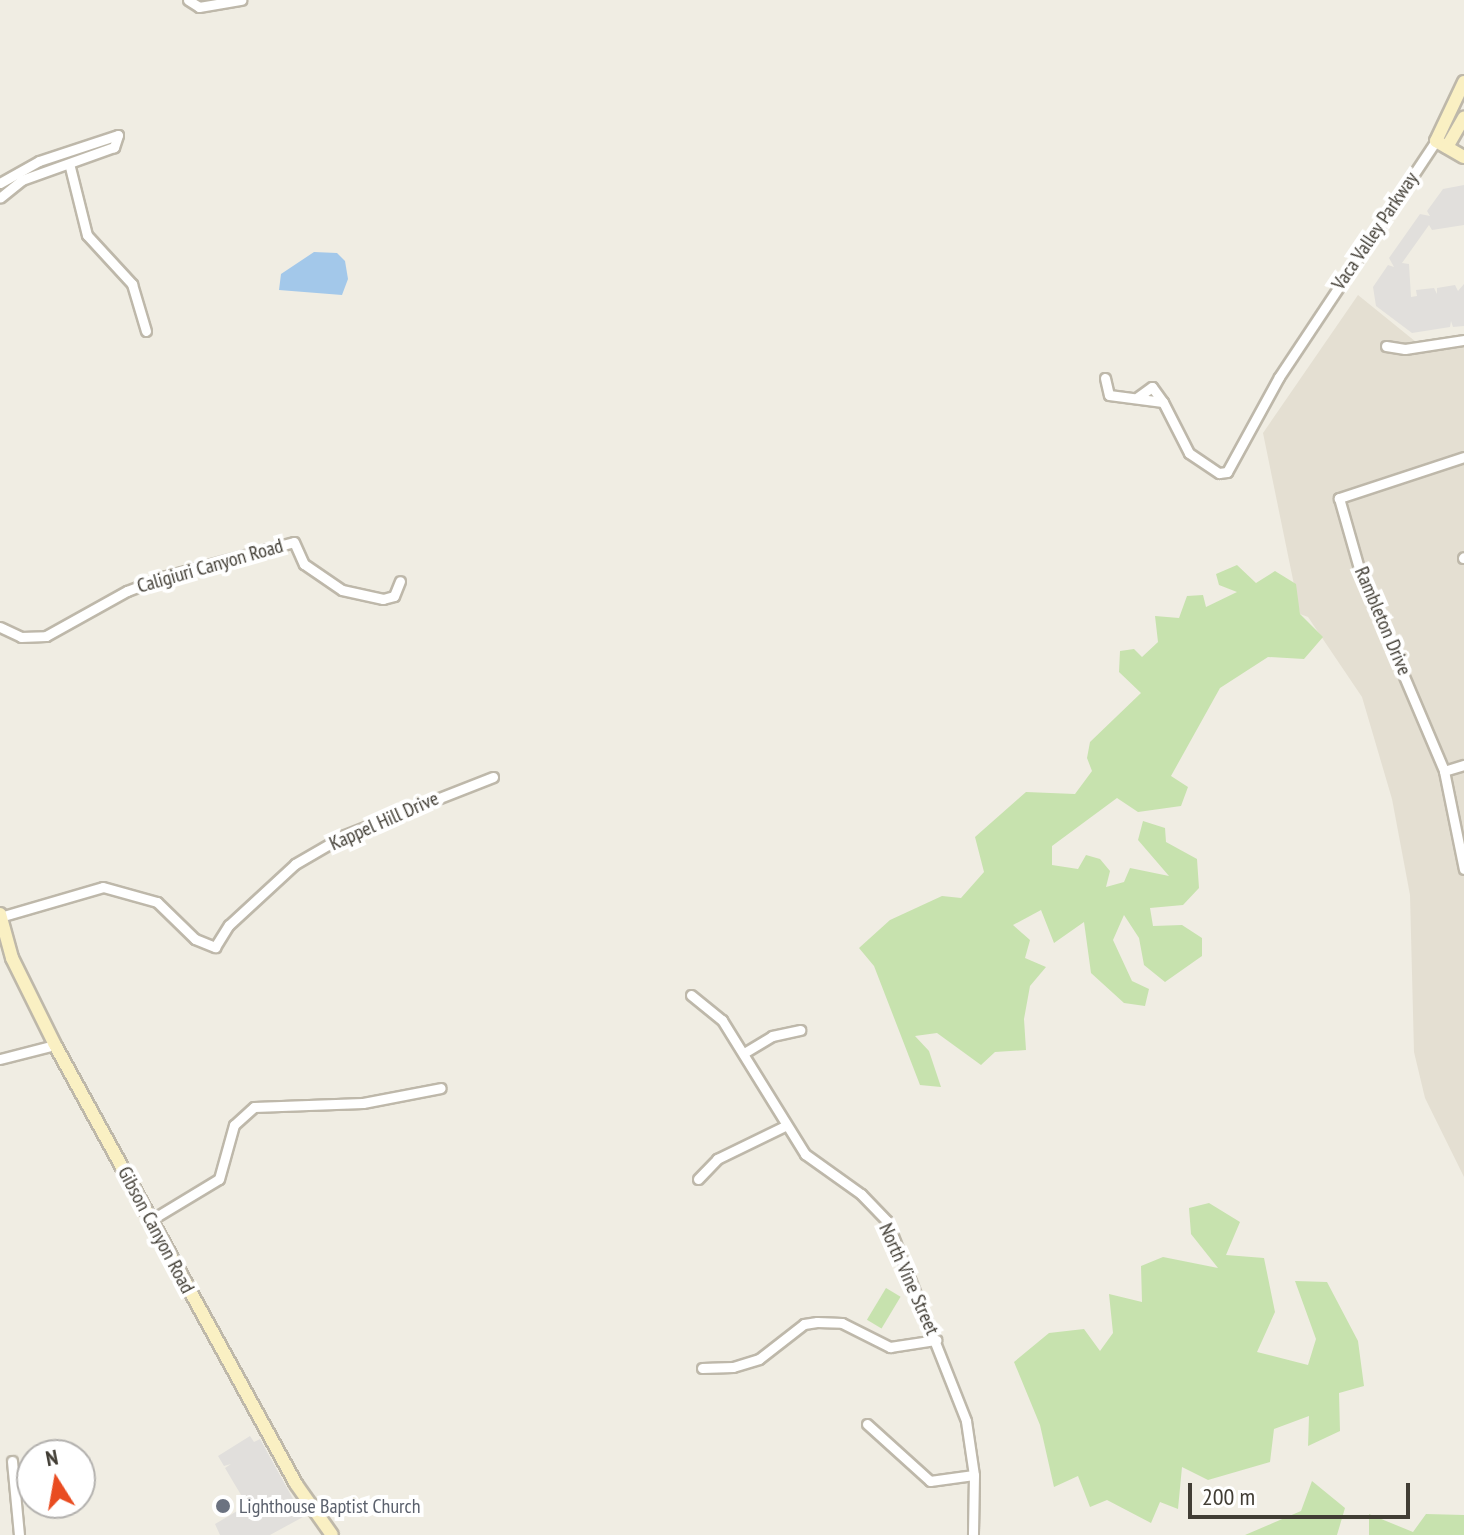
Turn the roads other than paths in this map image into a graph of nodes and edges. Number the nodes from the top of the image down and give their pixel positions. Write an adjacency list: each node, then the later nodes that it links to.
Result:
1 (188, 0): 2 (street)
2 (241, 0)
3 (1464, 82): 5 (main road, Vaca Valley Parkway)
4 (1464, 117): 5 (main road, Vaca Valley Parkway)
5 (1441, 144): 6 (main road); 13 (street, Vaca Valley Parkway)
6 (1464, 157)
7 (70, 167): 8 (street); 9 (street); 10 (street)
8 (0, 183)
9 (0, 198)
10 (146, 331)
11 (1464, 340): 12 (street)
12 (1386, 346)
13 (1105, 378)
14 (1464, 457): 18 (street, Rambleton Drive)
15 (400, 581): 16 (street, Caligiuri Canyon Road)
16 (0, 627)
17 (1464, 765): 18 (street)
18 (1444, 771): 20 (street, Rambleton Drive)
19 (493, 777): 21 (street, Kappel Hill Drive)
20 (1464, 869)
21 (0, 916): 24 (main road, Gibson Canyon Road)
22 (691, 995): 25 (street, North Vine Street)
23 (800, 1030): 25 (street)
24 (55, 1045): 26 (street); 30 (main road, Gibson Canyon Road)
25 (744, 1053): 28 (street, North Vine Street)
26 (0, 1059)
27 (441, 1088): 30 (street)
28 (785, 1126): 29 (street); 31 (street, North Vine Street)
29 (698, 1179)
30 (151, 1220): 37 (main road, Gibson Canyon Road)
31 (936, 1340): 32 (street); 35 (street, North Vine Street)
32 (702, 1368)
33 (867, 1424): 35 (street)
34 (12, 1461): 36 (street)
35 (974, 1475): 38 (street, North Vine Street)
36 (19, 1535)
37 (332, 1535)
38 (973, 1535)

